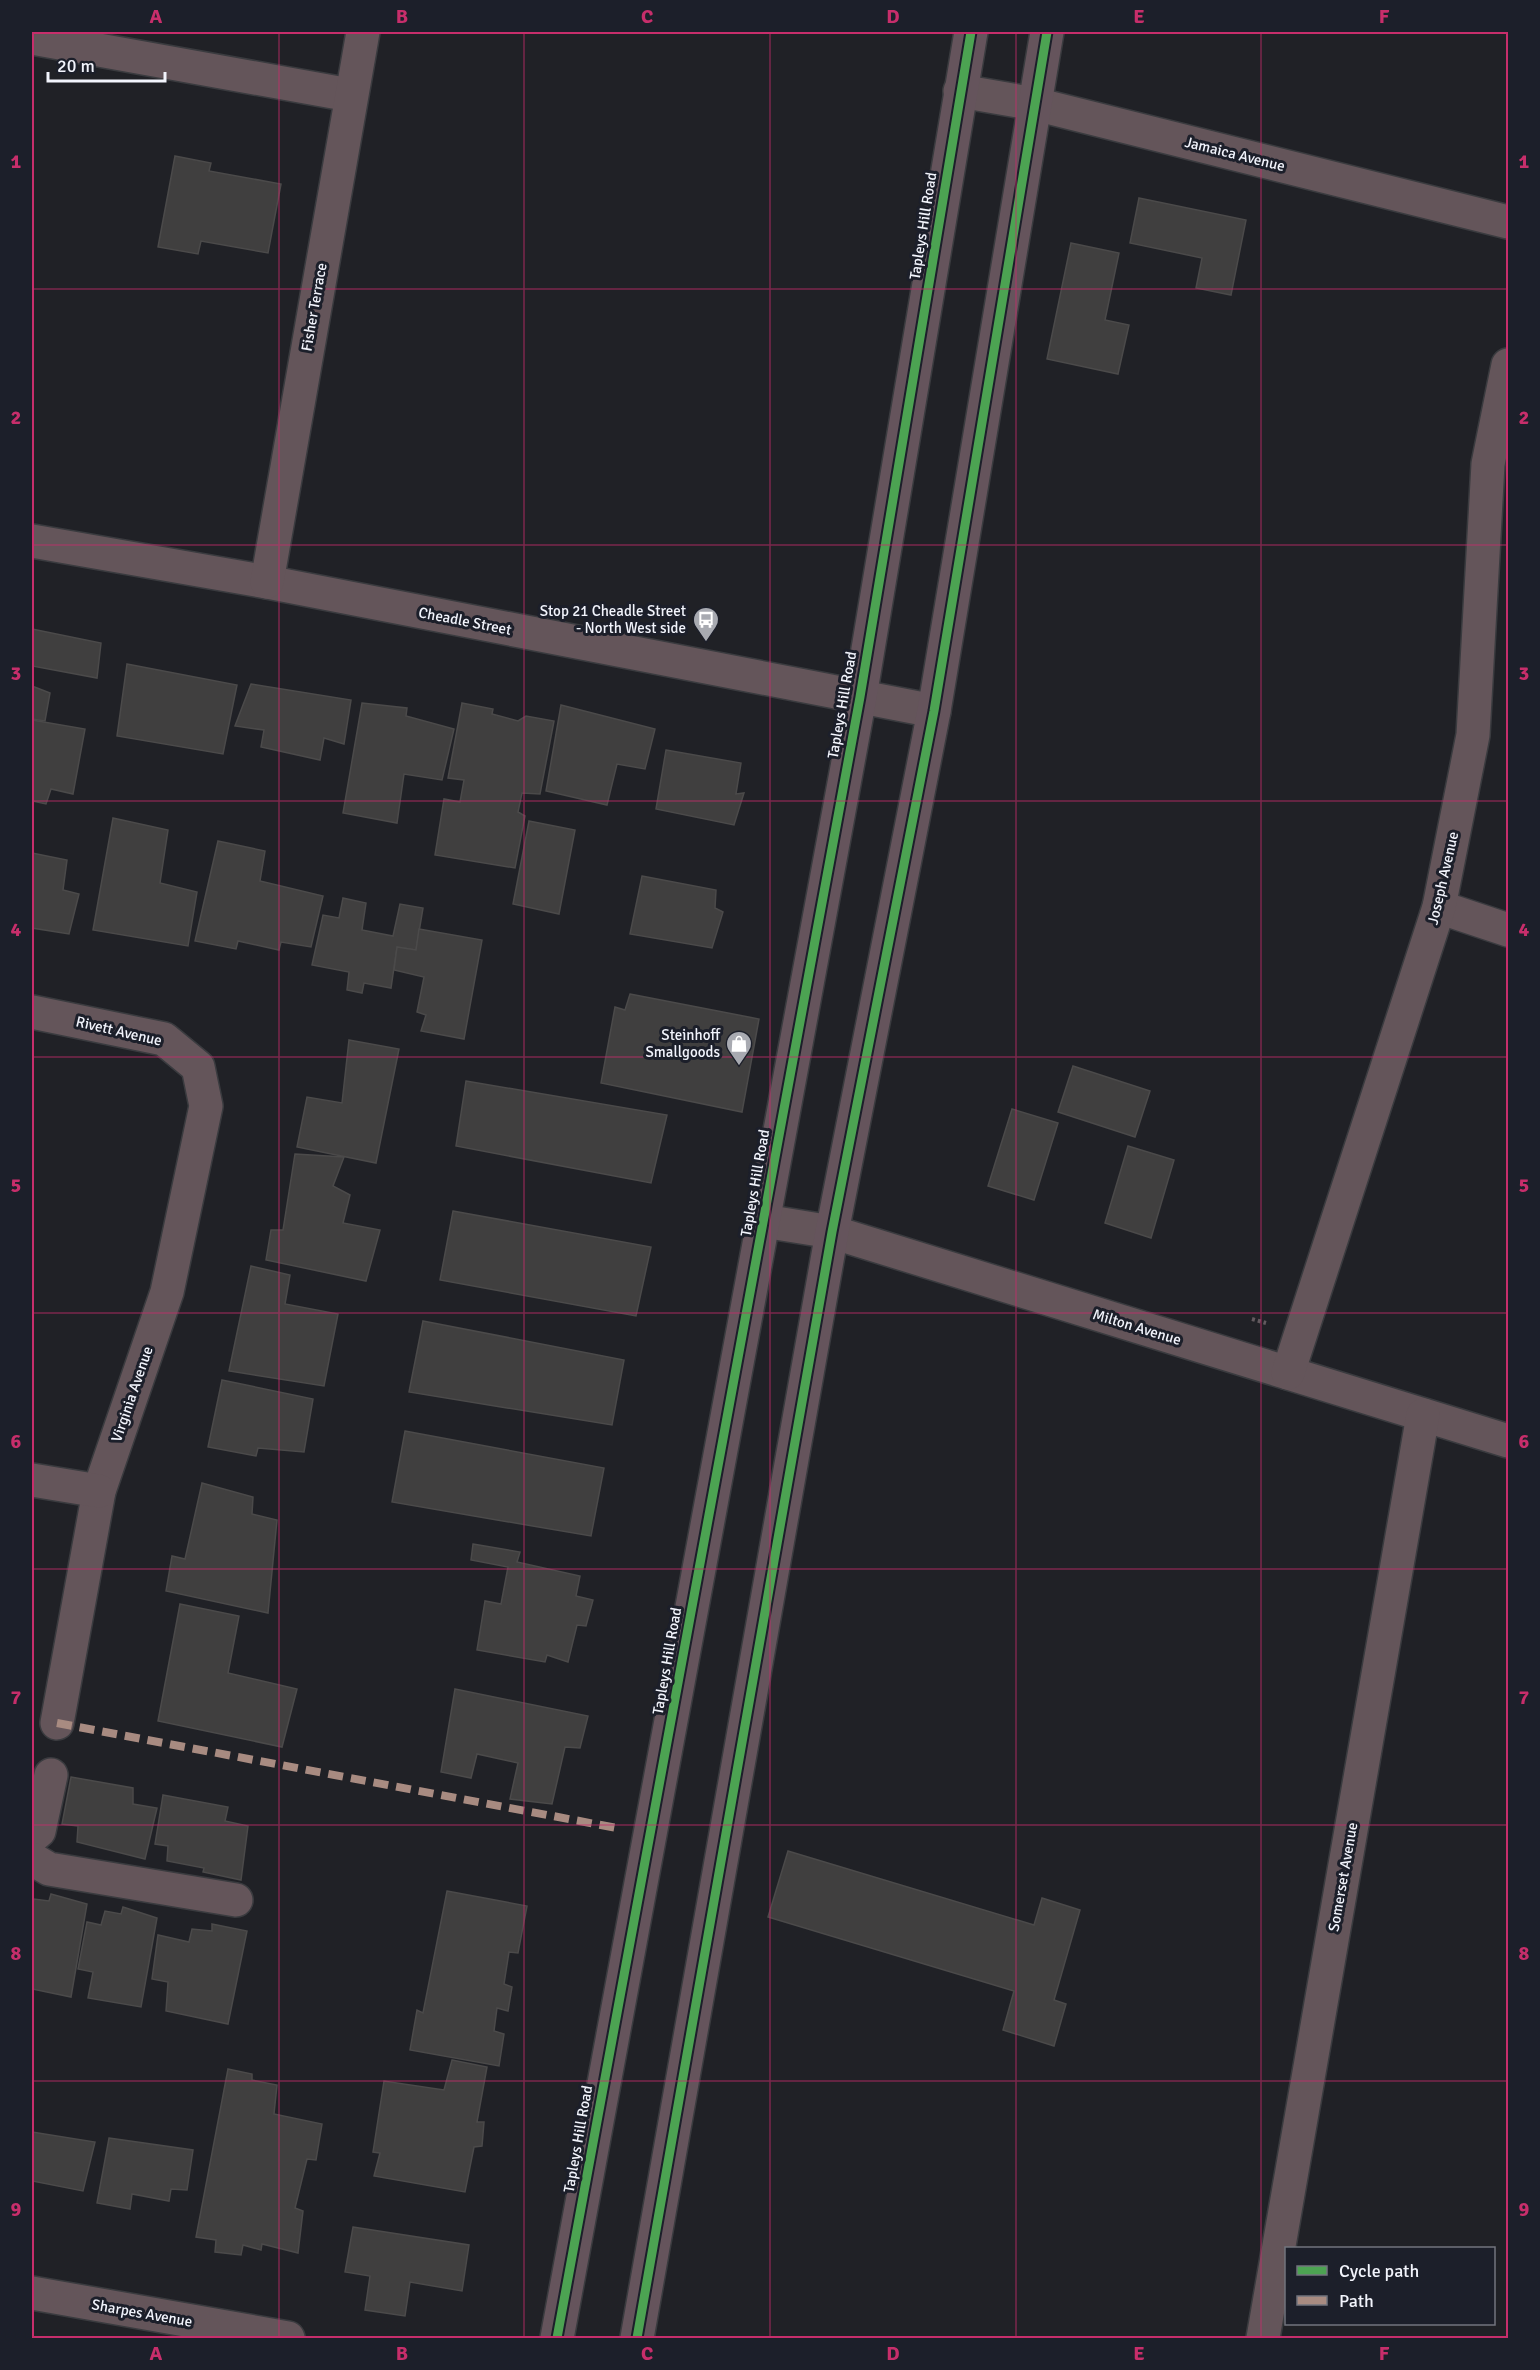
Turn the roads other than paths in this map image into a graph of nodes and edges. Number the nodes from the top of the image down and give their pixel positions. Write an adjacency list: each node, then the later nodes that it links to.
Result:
1 (363, 32): 6 (street, Fisher Terrace)
2 (971, 32): 5 (main road, Tapleys Hill Road)
3 (1047, 32): 7 (main road)
4 (32, 38): 6 (street)
5 (960, 91): 7 (street, Jamaica Avenue); 12 (main road, Tapleys Hill Road)
6 (350, 95): 11 (street, Fisher Terrace)
7 (1035, 104): 8 (street, Jamaica Avenue); 13 (main road)
8 (1509, 222)
9 (1509, 365): 14 (street, Joseph Avenue)
10 (32, 541): 11 (street, Cheadle Street)
11 (267, 582): 12 (street, Cheadle Street)
12 (860, 697): 13 (street, Cheadle Street); 18 (main road, Tapleys Hill Road)
13 (934, 711): 19 (main road)
14 (1438, 907): 15 (street); 20 (street, Joseph Avenue)
15 (1509, 930)
16 (32, 1012): 17 (street, Rivett Avenue)
17 (198, 1067): 24 (street, Virginia Avenue)
18 (764, 1221): 19 (street, Milton Avenue); 32 (main road, Tapleys Hill Road)
19 (832, 1232): 20 (street, Milton Avenue); 33 (main road)
20 (1288, 1373): 21 (street, Milton Avenue)
21 (1423, 1415): 22 (street, Milton Avenue); 34 (street, Somerset Avenue)
22 (1509, 1441)
23 (32, 1480): 24 (street)
24 (99, 1491): 25 (street, Virginia Avenue)
25 (57, 1723)
26 (51, 1775): 27 (street)
27 (32, 1837)
28 (32, 1859): 29 (street)
29 (236, 1900)
30 (32, 2293): 31 (street, Sharpes Avenue)
31 (288, 2338)
32 (556, 2338)
33 (637, 2338)
34 (1263, 2338)

